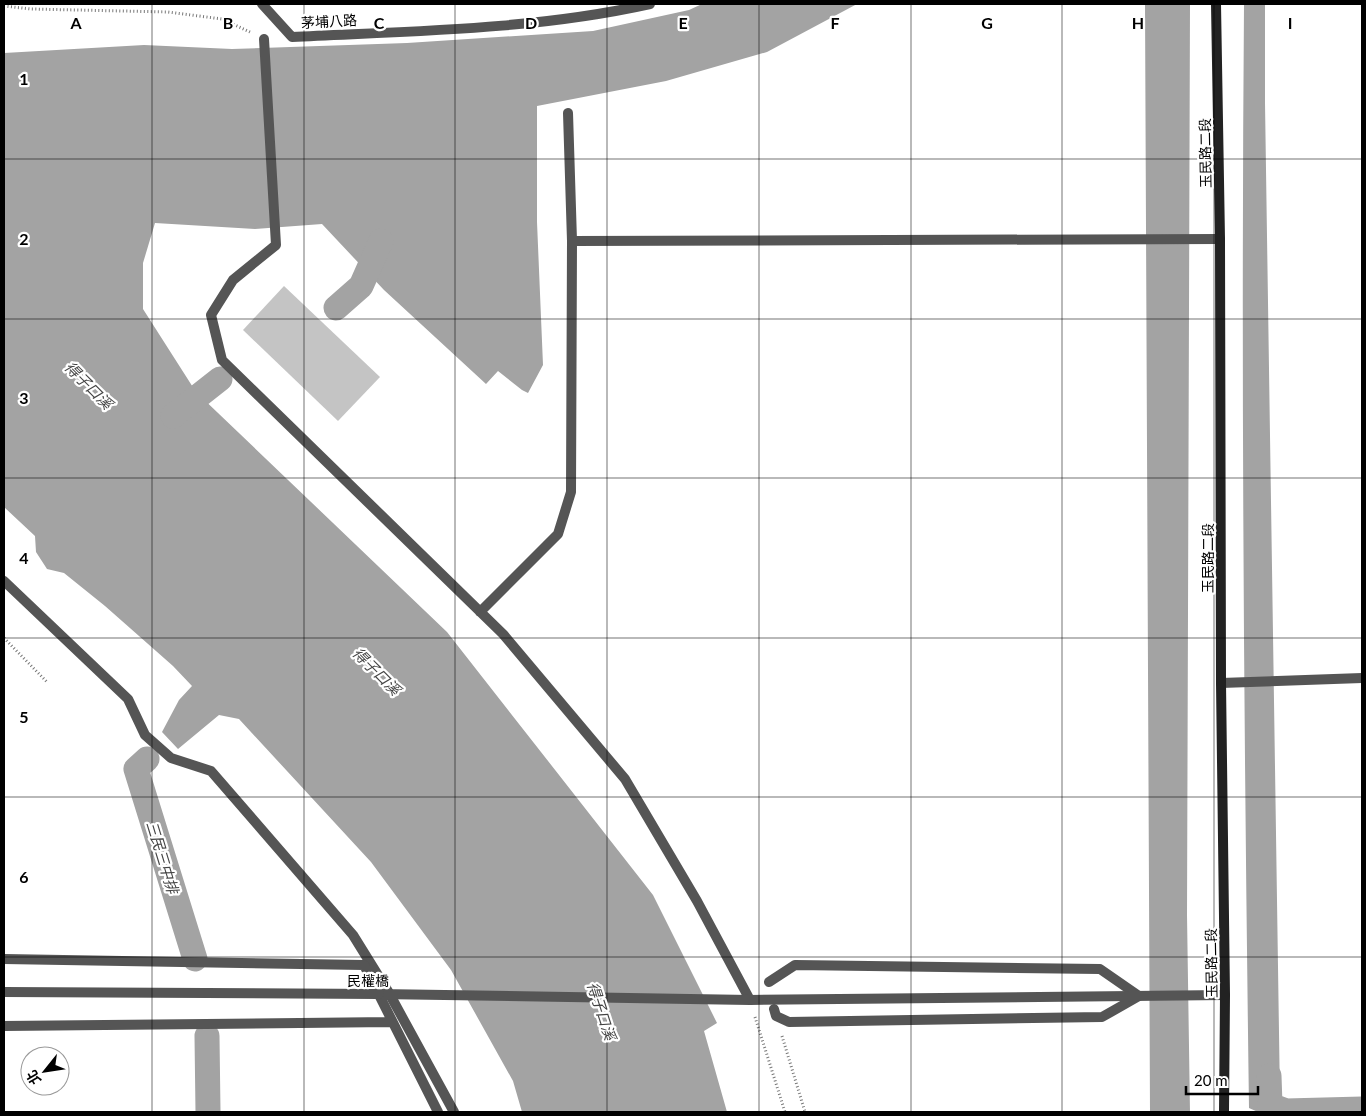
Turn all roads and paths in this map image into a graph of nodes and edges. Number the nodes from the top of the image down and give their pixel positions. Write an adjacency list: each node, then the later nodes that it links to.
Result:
1 (262, 4): 2 (street, 茅埔八路)
2 (650, 4)
3 (1216, 4): 7 (street, 玉民路二段)
4 (4, 6): 5 (path)
5 (264, 39): 10 (street)
6 (568, 113): 8 (street)
7 (1220, 239): 8 (street); 14 (street, 玉民路二段)
8 (572, 241): 10 (street)
9 (4, 581): 18 (street)
10 (480, 612): 21 (street)
11 (4, 638): 13 (path)
12 (1362, 678): 14 (street)
13 (47, 682)
14 (1221, 683): 19 (street, 玉民路二段)
15 (4, 959): 23 (street)
16 (769, 982): 20 (street)
17 (4, 992): 18 (street, 民權橋, bridge)
18 (384, 994): 21 (street, 民權橋); 27 (street)
19 (1226, 995): 20 (street, 民權橋); 25 (street, 玉民路二段)
20 (1139, 996): 21 (street, 民權橋); 22 (street)
21 (750, 1000): 28 (path)
22 (775, 1012): 29 (path)
23 (391, 1022): 24 (street); 26 (street)
24 (4, 1026)
25 (1224, 1108)
26 (438, 1112)
27 (454, 1112)
28 (785, 1112)
29 (805, 1112)

